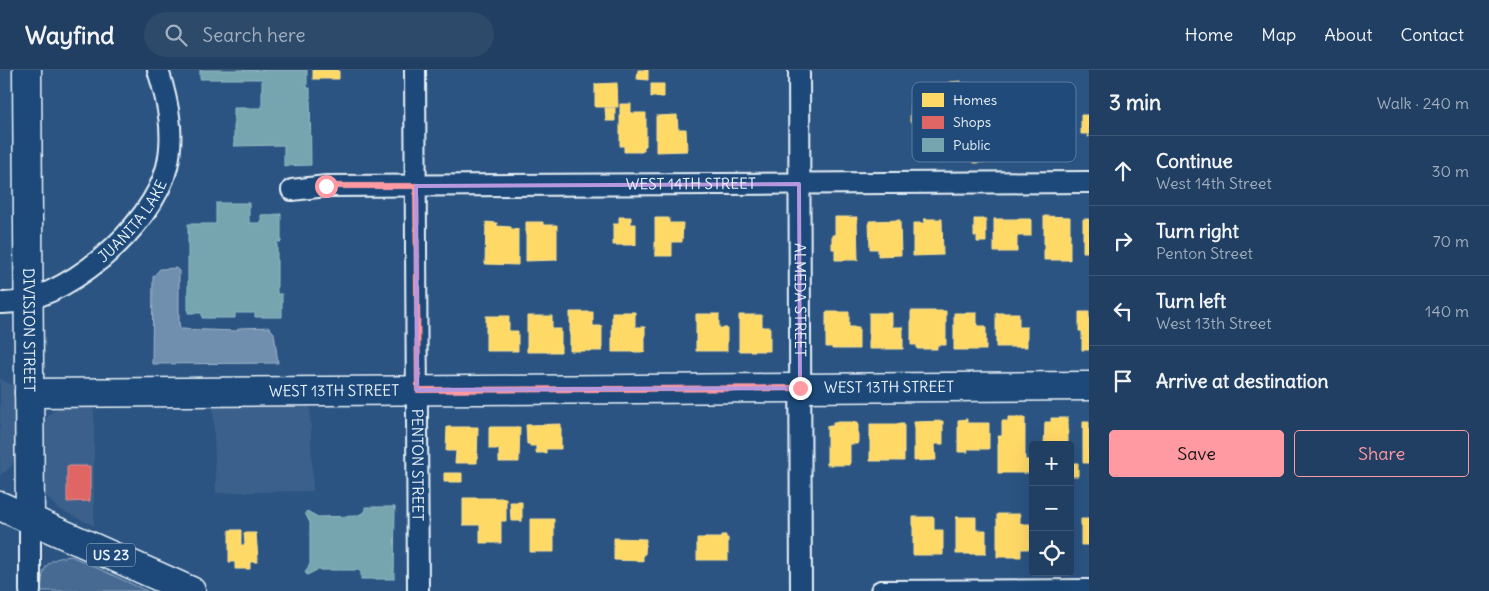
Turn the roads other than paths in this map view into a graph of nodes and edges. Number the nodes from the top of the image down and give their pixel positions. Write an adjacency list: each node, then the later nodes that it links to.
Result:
1 (27, 70): 9 (street, DIVISION STREET)
2 (158, 70): 9 (street, JUANITA LAKE)
3 (415, 70): 7 (street, PENTON STREET)
4 (799, 70): 6 (street, ALMEDA STREET)
5 (1089, 182): 6 (street, WEST 14TH STREET)
6 (799, 184): 7 (street, WEST 14TH STREET); 12 (street, ALMEDA STREET)
7 (416, 186): 8 (street, WEST 14TH STREET); 13 (street, PENTON STREET)
8 (292, 190)
9 (28, 300): 10 (street, JUANITA LAKE); 14 (street, DIVISION STREET)
10 (0, 303)
11 (1089, 386): 12 (street, WEST 13TH STREET)
12 (800, 388): 13 (street, WEST 13TH STREET); 21 (street, ALMEDA STREET)
13 (418, 390): 14 (street, WEST 13TH STREET); 20 (street, PENTON STREET)
14 (29, 393): 16 (street, DIVISION STREET)
15 (0, 506): 16 (street, US 23)
16 (30, 519): 18 (street, DIVISION STREET); 19 (street, US 23)
17 (1089, 590): 22 (street)
18 (30, 591)
19 (191, 591)
20 (418, 591)
21 (801, 591)
22 (881, 591)

